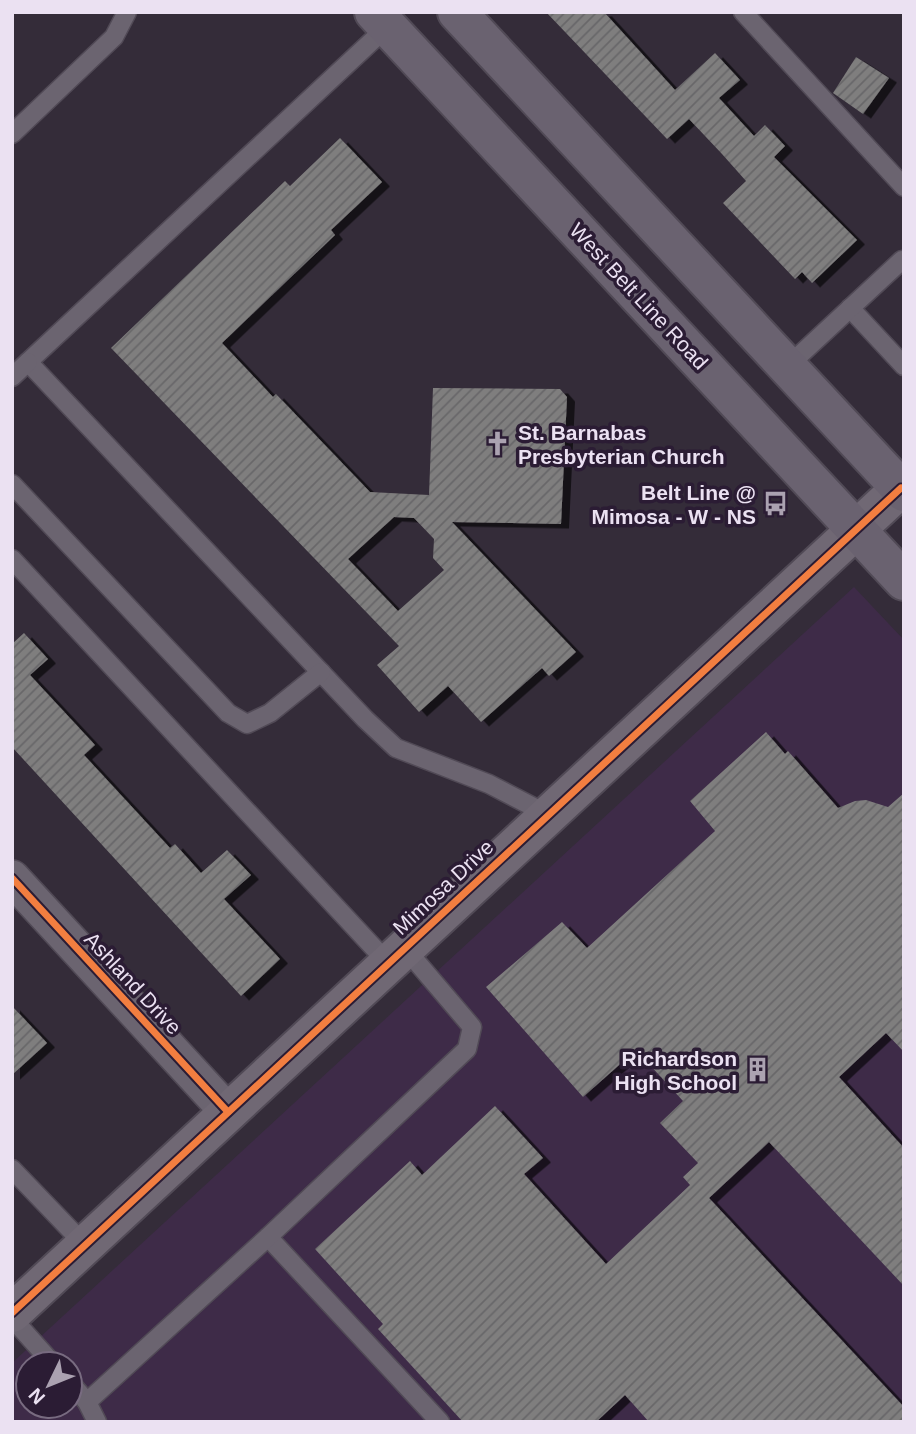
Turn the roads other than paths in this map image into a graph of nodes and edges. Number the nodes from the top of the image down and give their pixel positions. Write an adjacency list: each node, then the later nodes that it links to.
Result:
1 (127, 12): 5 (lane)
2 (457, 12): 10 (main road)
3 (743, 12): 6 (lane)
4 (381, 19): 9 (lane); 15 (main road, West Belt Line Road)
5 (12, 134)
6 (904, 187)
7 (904, 262): 8 (lane)
8 (850, 308): 10 (lane); 11 (lane)
9 (28, 362): 12 (lane); 18 (lane)
10 (788, 366): 14 (main road)
11 (904, 366)
12 (12, 377)
13 (12, 484): 18 (lane)
14 (902, 490): 15 (street, Mimosa Drive)
15 (856, 530): 17 (main road, West Belt Line Road); 19 (street, Mimosa Drive)
16 (12, 559): 21 (lane)
17 (904, 581)
18 (321, 672): 19 (lane)
19 (547, 814): 21 (street, Mimosa Drive)
20 (12, 878): 22 (street, Ashland Drive)
21 (396, 955): 22 (street, Mimosa Drive); 24 (lane)
22 (228, 1112): 25 (street, Mimosa Drive)
23 (12, 1169): 25 (lane)
24 (268, 1237): 30 (lane); 32 (lane)
25 (85, 1245): 26 (street, Mimosa Drive)
26 (12, 1313)
27 (12, 1318): 28 (lane)
28 (41, 1350)
29 (84, 1398): 30 (lane)
30 (88, 1402): 31 (lane)
31 (97, 1422)
32 (440, 1422)

